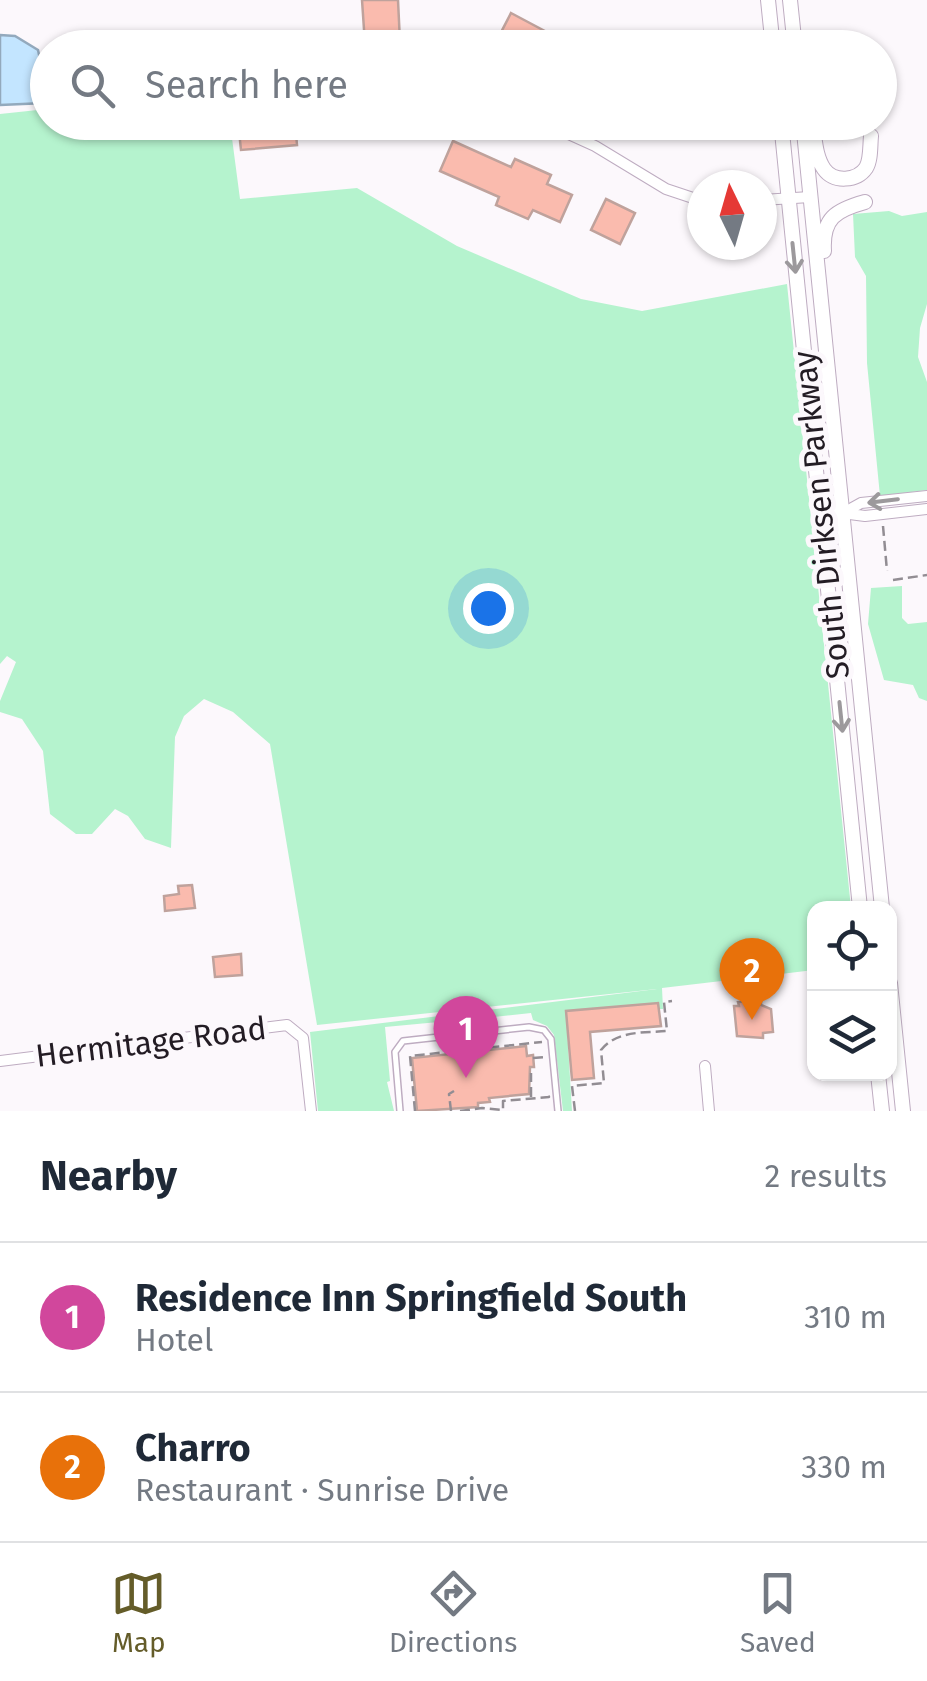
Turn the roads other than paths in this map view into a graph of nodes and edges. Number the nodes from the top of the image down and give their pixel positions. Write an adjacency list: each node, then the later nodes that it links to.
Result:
1 (768, 0): 3 (main road)
2 (790, 0): 4 (main road)
3 (771, 30)
4 (793, 30)
5 (582, 140): 10 (street)
6 (782, 140): 12 (main road, South Dirksen Parkway)
7 (804, 140): 11 (main road, South Dirksen Parkway)
8 (816, 140): 9 (main road)
9 (872, 140)
10 (687, 196)
11 (810, 197): 12 (street); 15 (main road, South Dirksen Parkway)
12 (788, 198): 13 (street); 19 (main road, South Dirksen Parkway, one-way to 19)
13 (777, 199)
14 (865, 202): 15 (main road)
15 (830, 400): 18 (main road, South Dirksen Parkway)
16 (927, 496): 18 (street, one-way to 18)
17 (927, 509): 18 (street)
18 (842, 513): 19 (street); 20 (main road, South Dirksen Parkway)
19 (821, 515): 21 (main road, South Dirksen Parkway)
20 (858, 671): 21 (street); 23 (main road, South Dirksen Parkway)
21 (837, 673): 22 (main road, South Dirksen Parkway, one-way to 22)
22 (859, 901)
23 (881, 901)
24 (0, 1061): 29 (street, Hermitage Road)
25 (897, 1065): 33 (main road)
26 (704, 1066): 32 (street)
27 (879, 1081): 28 (main road)
28 (881, 1109)
29 (311, 1111)
30 (400, 1111): 31 (lane)
31 (558, 1111)
32 (709, 1111)
33 (902, 1111)

